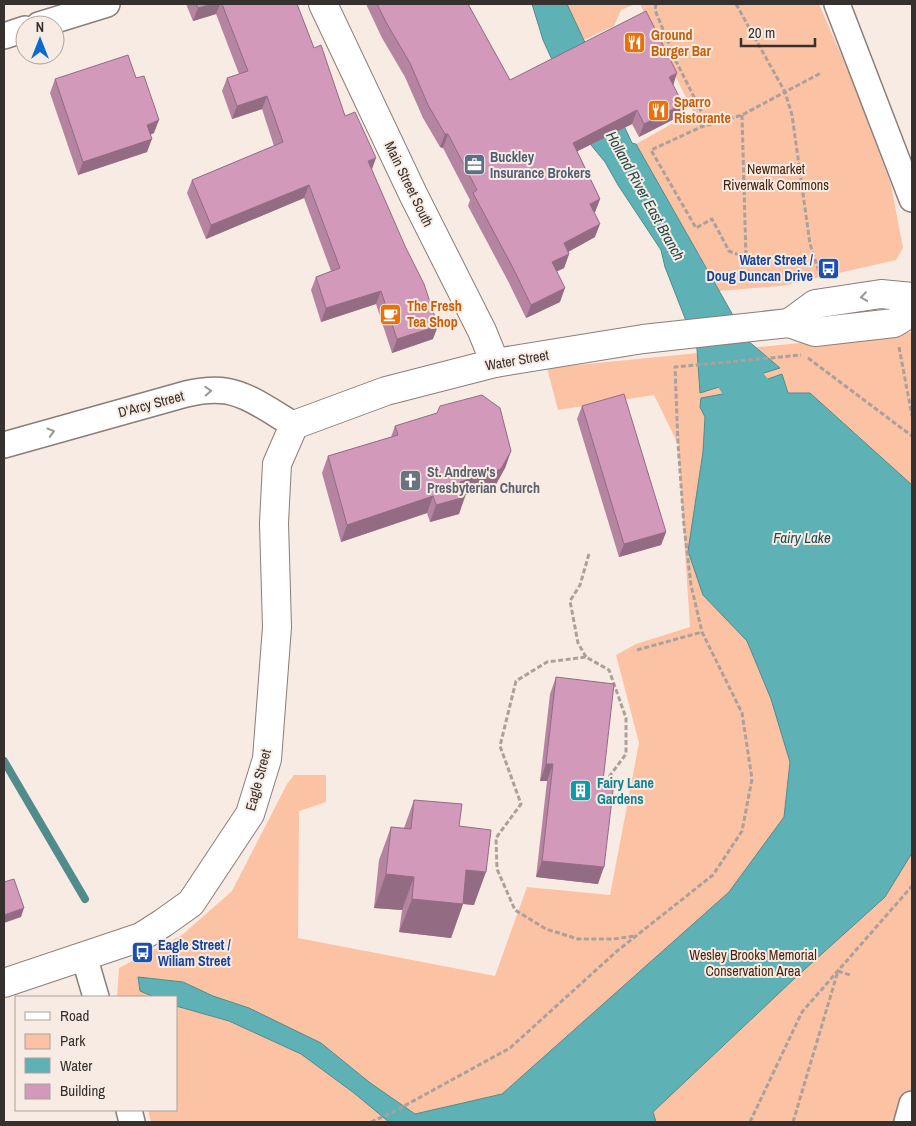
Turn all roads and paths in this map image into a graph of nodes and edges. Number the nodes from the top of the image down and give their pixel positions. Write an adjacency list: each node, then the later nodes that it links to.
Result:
1 (323, 4): 17 (main road, Main Street South)
2 (656, 4): 10 (path)
3 (736, 4): 8 (path)
4 (837, 4): 11 (street)
5 (97, 5): 6 (street)
6 (65, 16)
7 (821, 73): 8 (path)
8 (785, 92): 9 (path); 12 (path)
9 (742, 115): 10 (path); 10 (path)
10 (701, 127)
11 (912, 199)
12 (821, 279)
13 (912, 298): 15 (main road, Water Street, one-way to 15)
14 (912, 312): 15 (main road, Water Street)
15 (789, 323): 17 (main road, Water Street)
16 (898, 341): 18 (path)
17 (495, 363): 19 (main road, Water Street)
18 (912, 416)
19 (294, 425): 21 (street, D'Arcy Street, one-way to 19); 29 (main road, Eagle Street)
20 (912, 436): 23 (path)
21 (4, 445)
22 (589, 554): 25 (path)
23 (702, 632): 24 (path); 28 (path)
24 (637, 650)
25 (586, 657): 26 (path); 28 (path)
26 (609, 777)
27 (912, 886): 30 (path)
28 (636, 936): 35 (path)
29 (84, 956): 32 (main road, Eagle Street); 33 (street)
30 (838, 971): 31 (path); 36 (path); 37 (path)
31 (850, 975)
32 (4, 983)
33 (96, 996)
34 (912, 1104): 38 (street)
35 (371, 1122)
36 (750, 1122)
37 (793, 1122)
38 (907, 1122)

